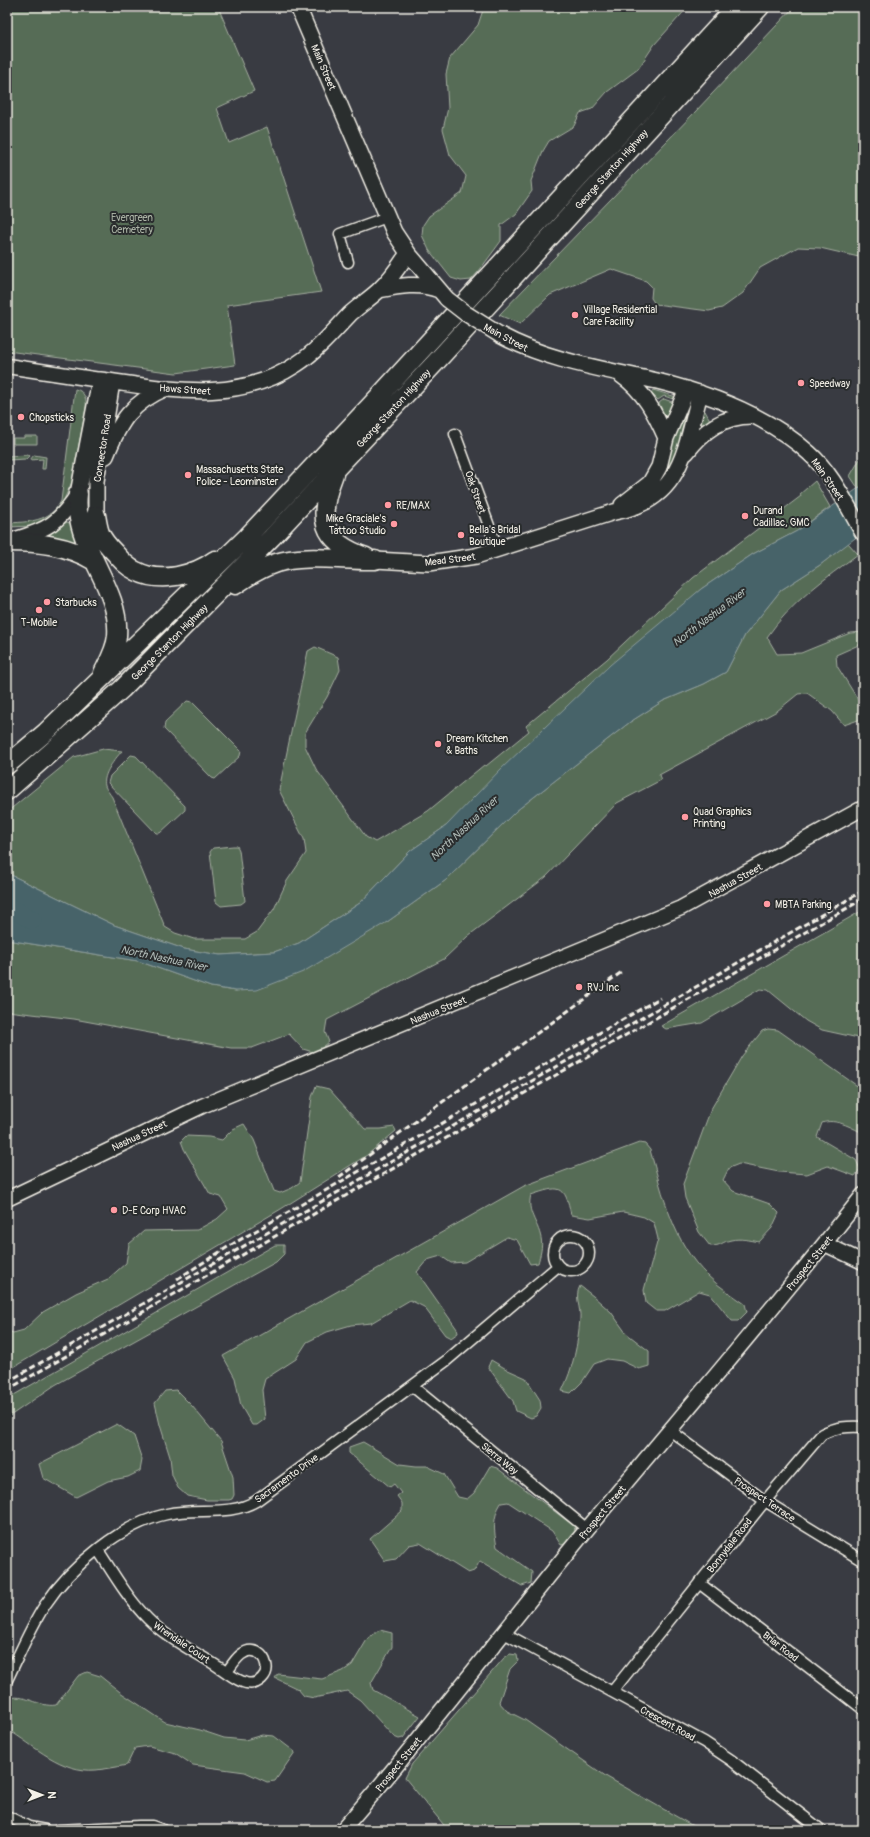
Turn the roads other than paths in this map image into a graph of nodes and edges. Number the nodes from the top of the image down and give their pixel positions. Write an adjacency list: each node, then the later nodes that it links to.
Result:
1 (298, 7): 4 (main road, Main Street)
2 (736, 7): 24 (highway, George Stanton Highway)
3 (760, 7): 18 (highway, George Stanton Highway)
4 (387, 217): 5 (main road, Main Street); 6 (street)
5 (408, 253): 7 (main road, Haws Street); 8 (main road, Main Street)
6 (348, 262)
7 (379, 290): 8 (main road); 12 (main road, Haws Street)
8 (443, 294): 10 (main road, Main Street, bridge)
9 (7, 366): 11 (main road, Haws Street)
10 (617, 372): 13 (main road, Main Street); 16 (main road)
11 (106, 381): 12 (main road, Haws Street); 19 (main road, Connector Road); 20 (main road, Connector Road)
12 (166, 388): 19 (main road)
13 (694, 391): 14 (main road, Main Street); 16 (main road, Mead Street); 17 (main road, Mead Street)
14 (752, 416): 17 (main road); 23 (main road, Main Street)
15 (455, 434): 26 (street, Oak Street)
16 (666, 438): 21 (main road, Mead Street)
17 (684, 455): 21 (main road, Mead Street)
18 (338, 467): 27 (highway); 29 (highway, George Stanton Highway)
19 (96, 481): 22 (main road, Connector Road)
20 (78, 494): 25 (main road); 28 (highway)
21 (614, 512): 26 (main road, Mead Street)
22 (96, 515): 24 (highway)
23 (863, 534)
24 (247, 538): 30 (highway, George Stanton Highway)
25 (7, 542): 28 (highway)
26 (498, 550): 27 (main road, Mead Street)
27 (375, 560): 29 (highway)
28 (94, 561): 30 (highway)
29 (209, 602): 32 (highway, George Stanton Highway)
30 (97, 684): 31 (highway, George Stanton Highway)
31 (7, 765)
32 (7, 791)
33 (863, 808): 35 (main road, Nashua Street)
34 (863, 1195): 36 (main road, Prospect Street)
35 (7, 1199)
36 (825, 1244): 37 (main road); 41 (main road, Prospect Street)
37 (863, 1262)
38 (558, 1266): 39 (street, Sacramento Drive)
39 (412, 1386): 43 (street, Sierra Way); 44 (street, Sacramento Drive)
40 (863, 1427): 42 (street, Bonnydale Road)
41 (671, 1431): 42 (street, Prospect Terrace); 43 (main road, Prospect Street)
42 (765, 1501): 45 (street, Prospect Terrace); 46 (street, Bonnydale Road)
43 (587, 1529): 47 (main road, Prospect Street)
44 (98, 1550): 48 (street, Wrendale Court); 49 (street, Sacramento Drive)
45 (863, 1561)
46 (699, 1583): 50 (street, Bonnydale Road); 51 (street, Briar Road)
47 (504, 1633): 50 (street, Crescent Road); 56 (main road, Prospect Street)
48 (227, 1672)
49 (7, 1680)
50 (612, 1692): 57 (street, Crescent Road)
51 (863, 1709)
52 (7, 1816): 53 (street)
53 (45, 1830)
54 (58, 1830): 55 (street)
55 (163, 1830)
56 (342, 1830)
57 (821, 1830)

